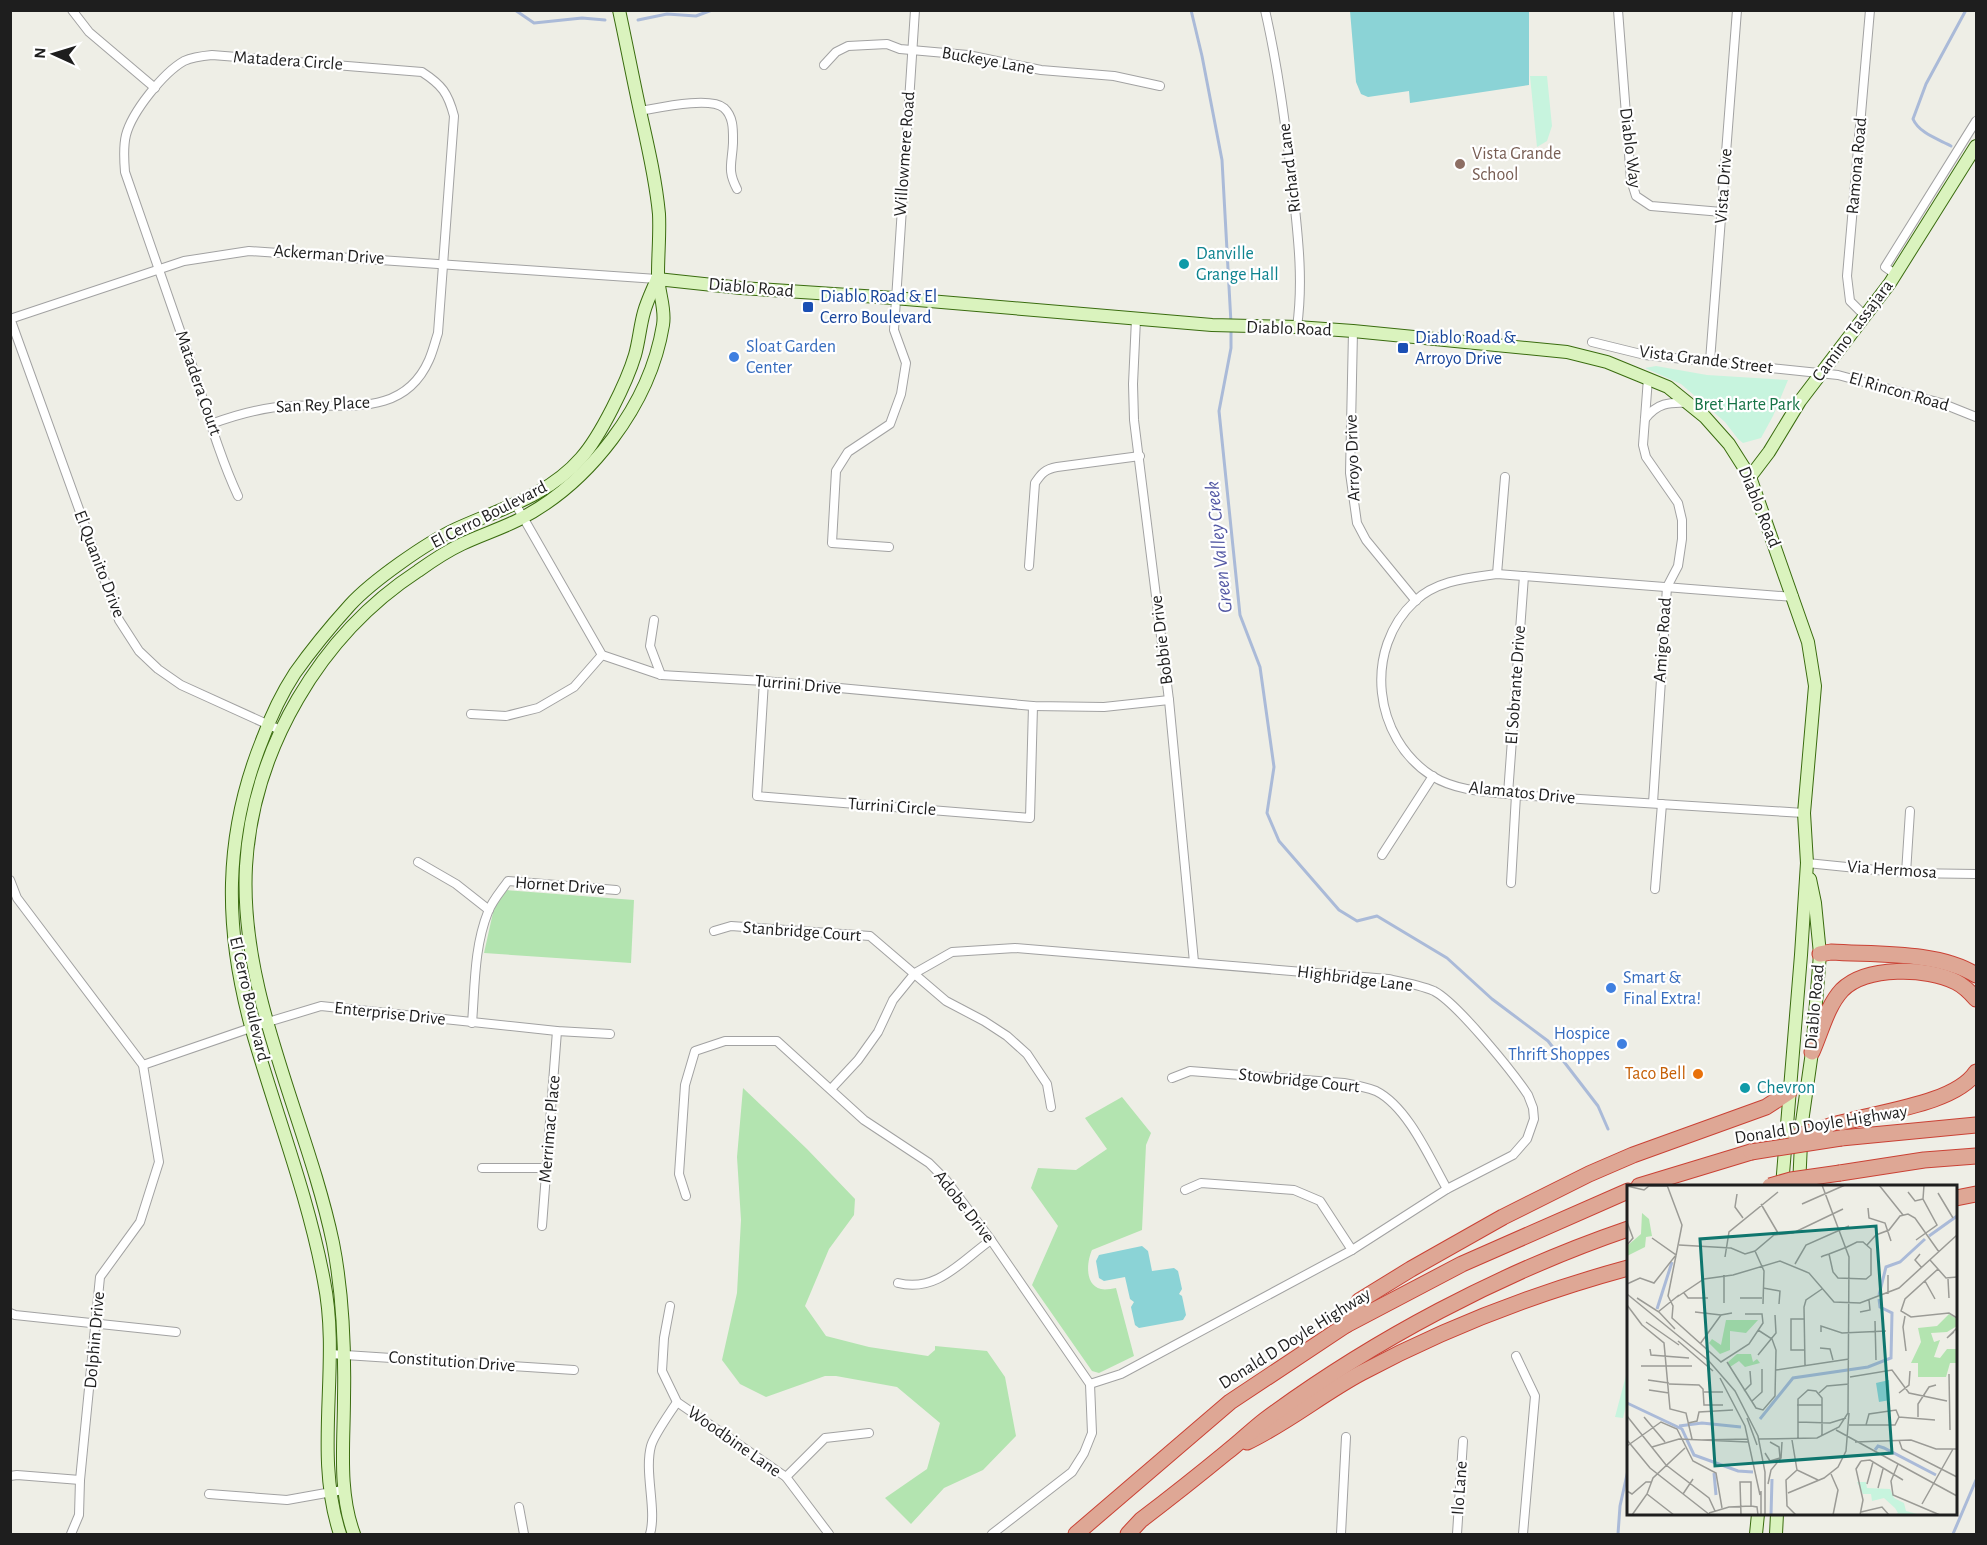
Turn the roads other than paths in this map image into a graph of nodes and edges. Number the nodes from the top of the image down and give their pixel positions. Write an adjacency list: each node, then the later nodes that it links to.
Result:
1 (72, 10): 11 (street)
2 (619, 10): 12 (street)
3 (915, 10): 8 (street, Willowmere Road)
4 (1265, 10): 25 (street, Richard Lane)
5 (1618, 10): 16 (street, Diablo Way)
6 (1737, 10): 16 (street, Vista Drive)
7 (1870, 10): 22 (street, Ramona Road)
8 (913, 50): 9 (street, Buckeye Lane); 10 (street, Buckeye Lane); 21 (street, Willowmere Road)
9 (824, 65)
10 (1160, 86)
11 (154, 88): 17 (street, Matadera Circle); 18 (street, Matadera Circle)
12 (640, 111): 15 (street); 20 (street)
13 (1977, 121): 19 (street, Camino Tassajara)
14 (1977, 146): 19 (street, Camino Tassajara)
15 (737, 189)
16 (1722, 212): 28 (street, Vista Drive)
17 (442, 264): 18 (street, Ackerman Drive); 20 (street, Ackerman Drive); 34 (street, San Rey Place)
18 (159, 269): 23 (street, Ackerman Drive); 34 (street, Matadera Court)
19 (1895, 274): 22 (street, Camino Tassajara)
20 (657, 279): 21 (street, Diablo Road); 39 (street, El Cerro Boulevard); 40 (street, El Cerro Boulevard)
21 (894, 298): 24 (street, Diablo Road); 41 (street, Willowmere Road)
22 (1864, 315): 29 (street, Camino Tassajara)
23 (11, 319): 55 (street, El Quanito Drive)
24 (1136, 319): 25 (street, Diablo Road); 35 (street, Bobbie Drive)
25 (1297, 327): 26 (street, Diablo Road)
26 (1353, 331): 30 (street, Diablo Road); 47 (street, Arroyo Drive)
27 (1592, 342): 28 (street, Vista Grande Street)
28 (1710, 361): 29 (street, Vista Grande Street)
29 (1821, 374): 32 (street, El Rincon Road); 37 (street, Camino Tassajara)
30 (1648, 378): 31 (street, Diablo Road); 33 (street, Amigo Road)
31 (1688, 403): 33 (street); 37 (street, Diablo Road)
32 (1977, 417)
33 (1645, 420): 45 (street, Amigo Road)
34 (211, 424): 38 (street, Matadera Court)
35 (1140, 456): 42 (street); 52 (street, Bobbie Drive)
36 (1505, 477): 43 (street)
37 (1750, 477): 46 (street, Diablo Road)
38 (238, 496)
39 (516, 505): 40 (street); 55 (street, El Cerro Boulevard)
40 (522, 518): 49 (street); 56 (street, El Cerro Boulevard)
41 (889, 547)
42 (1029, 566)
43 (1497, 574): 44 (street, Alamatos Drive); 47 (street, Alamatos Drive)
44 (1524, 576): 45 (street, Alamatos Drive); 58 (street, El Sobrante Drive)
45 (1667, 587): 46 (street, Alamatos Drive); 59 (street, Amigo Road)
46 (1794, 597): 61 (street, Diablo Road)
47 (1416, 601): 57 (street, Alamatos Drive)
48 (654, 620): 50 (street)
49 (602, 655): 50 (street, Turrini Drive); 54 (street)
50 (661, 675): 51 (street, Turrini Drive)
51 (764, 681): 53 (street, Turrini Drive); 53 (street, Turrini Circle)
52 (1168, 700): 53 (street, Turrini Drive); 75 (street, Bobbie Drive)
53 (1033, 706)
54 (471, 714)
55 (268, 725): 56 (street, El Quanito Drive); 81 (street, El Cerro Boulevard)
56 (280, 730): 79 (street, El Cerro Boulevard)
57 (1433, 776): 58 (street, Alamatos Drive); 62 (street)
58 (1512, 795): 59 (street, Alamatos Drive); 68 (street, El Sobrante Drive)
59 (1657, 803): 61 (street, Alamatos Drive); 69 (street, Amigo Road)
60 (1910, 811): 65 (street)
61 (1804, 813): 64 (street, Diablo Road)
62 (1382, 855)
63 (418, 862): 71 (street)
64 (1807, 863): 65 (street, Via Hermosa); 73 (street, Diablo Road); 74 (street, Diablo Road)
65 (1906, 873): 66 (street, Via Hermosa)
66 (1977, 874)
67 (10, 880): 85 (street, Dolphin Drive)
68 (1511, 883)
69 (1655, 889)
70 (616, 890): 71 (street, Hornet Drive)
71 (489, 910): 80 (street, Hornet Drive)
72 (714, 931): 76 (street, Stanbridge Court)
73 (1820, 954): 74 (street); 77 (highway); 84 (street, Diablo Road)
74 (1801, 955): 89 (street, Diablo Road)
75 (1194, 962): 76 (street, Highbridge Lane); 100 (street, Highbridge Lane)
76 (915, 973): 88 (street, Highbridge Lane); 90 (street, Stanbridge Court)
77 (1977, 975)
78 (1977, 999): 84 (highway)
79 (268, 1022): 80 (street, Enterprise Drive); 81 (street, Enterprise Drive); 118 (street, El Cerro Boulevard)
80 (472, 1023): 82 (street, Enterprise Drive)
81 (252, 1027): 85 (street, Enterprise Drive); 117 (street, El Cerro Boulevard)
82 (557, 1031): 83 (street, Enterprise Drive); 95 (street, Merrimac Place)
83 (610, 1034)
84 (1812, 1052): 99 (street, Diablo Road)
85 (143, 1065): 114 (street, Dolphin Drive)
86 (1977, 1072): 92 (highway, bridge)
87 (1172, 1078): 100 (street, Stowbridge Court)
88 (831, 1089): 104 (street, Adobe Drive); 108 (street, Adobe Drive)
89 (1789, 1092): 98 (street, Diablo Road); 115 (highway)
90 (1051, 1107)
91 (1977, 1125): 92 (highway, Donald D Doyle Highway, bridge)
92 (1757, 1148): 96 (highway, Donald D Doyle Highway)
93 (1977, 1156): 97 (highway, bridge)
94 (482, 1168): 95 (street)
95 (547, 1168): 106 (street, Merrimac Place)
96 (1642, 1185)
97 (1774, 1185)
98 (1782, 1185)
99 (1799, 1185)
100 (1447, 1189): 109 (street, Highbridge Lane)
101 (1185, 1190): 109 (street)
102 (1627, 1192): 115 (highway, Donald D Doyle Highway)
103 (1977, 1194): 105 (highway)
104 (686, 1196)
105 (1957, 1198)
106 (542, 1226)
107 (1627, 1230): 126 (highway)
108 (991, 1240): 111 (street); 121 (street, Adobe Drive)
109 (1352, 1251): 121 (street, Highbridge Lane)
110 (1627, 1269): 126 (highway)
111 (898, 1283)
112 (670, 1306): 122 (street, Woodbine Lane)
113 (10, 1313): 114 (street)
114 (97, 1323): 116 (street); 129 (street, Dolphin Drive)
115 (1346, 1325): 143 (highway, Donald D Doyle Highway)
116 (176, 1332)
117 (330, 1354): 118 (street, Constitution Drive); 131 (street, El Cerro Boulevard)
118 (345, 1354): 120 (street, Constitution Drive); 130 (street, El Cerro Boulevard)
119 (1516, 1356): 147 (street)
120 (574, 1370)
121 (1090, 1384): 142 (street)
122 (677, 1402): 128 (street, Woodbine Lane); 140 (street)
123 (869, 1432): 128 (street)
124 (1346, 1437): 145 (street)
125 (1463, 1441): 146 (street, Ilo Lane)
126 (1228, 1451): 144 (highway)
127 (10, 1476): 129 (street)
128 (786, 1477): 141 (street, Woodbine Lane)
129 (80, 1480): 136 (street, Dolphin Drive)
130 (344, 1490): 131 (street); 138 (street, El Cerro Boulevard)
131 (330, 1493): 132 (street); 137 (street, El Cerro Boulevard)
132 (209, 1494)
133 (519, 1507): 139 (street)
134 (1758, 1515): 148 (street)
135 (1778, 1515): 149 (street)
136 (72, 1534)
137 (340, 1534)
138 (354, 1534)
139 (524, 1534)
140 (650, 1534)
141 (829, 1534)
142 (992, 1534)
143 (1076, 1534)
144 (1128, 1534)
145 (1341, 1534)
146 (1456, 1534)
147 (1522, 1534)
148 (1756, 1534)
149 (1776, 1534)

